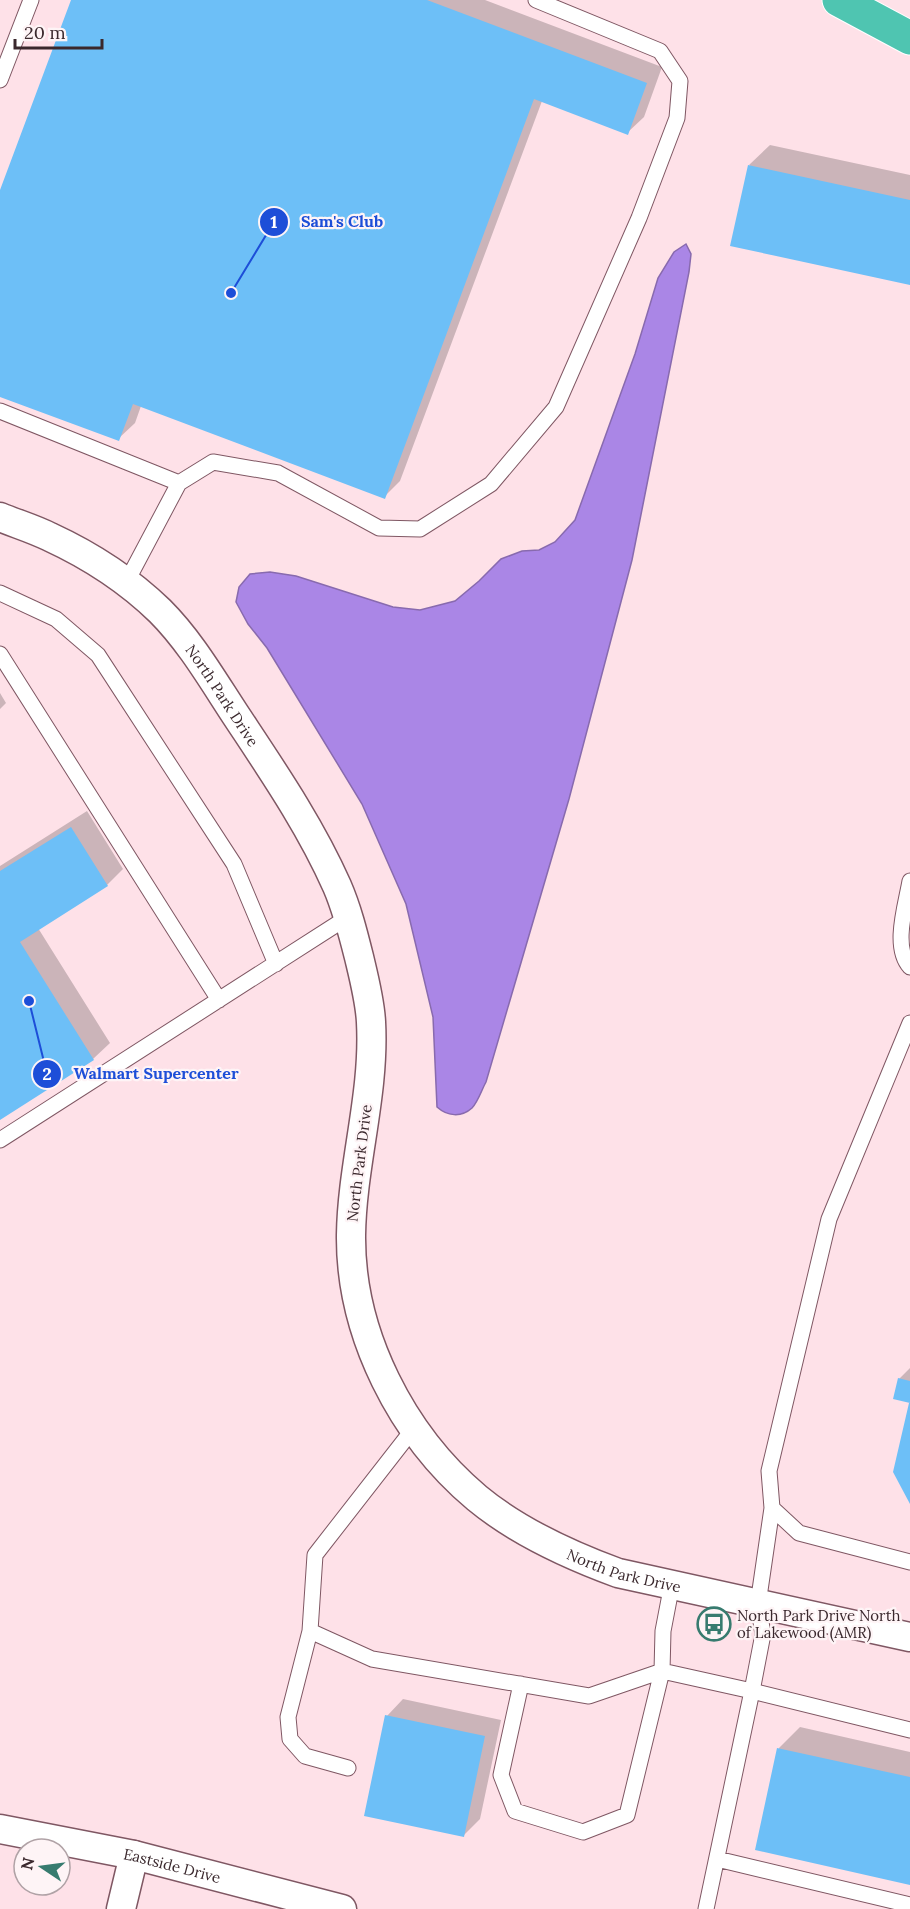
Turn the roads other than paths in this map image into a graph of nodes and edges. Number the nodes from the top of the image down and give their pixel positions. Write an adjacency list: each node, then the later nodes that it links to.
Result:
1 (31, 0): 5 (lane)
2 (536, 0): 8 (lane)
3 (839, 0): 4 (highway)
4 (910, 38)
5 (6, 46): 6 (lane)
6 (0, 80)
7 (0, 411): 8 (lane)
8 (179, 483): 10 (lane)
9 (0, 517): 10 (street, North Park Drive)
10 (126, 584): 14 (street, North Park Drive)
11 (0, 593): 15 (lane)
12 (0, 654): 17 (lane)
13 (910, 881): 16 (lane)
14 (348, 917): 15 (lane); 20 (street, North Park Drive)
15 (276, 964): 17 (lane)
16 (910, 967)
17 (219, 1000): 19 (lane)
18 (910, 1023): 21 (lane)
19 (0, 1140)
20 (414, 1428): 23 (street, North Park Drive); 25 (lane)
21 (772, 1508): 22 (lane); 24 (lane)
22 (910, 1562)
23 (672, 1584): 24 (street, North Park Drive); 27 (lane)
24 (758, 1604): 26 (street, North Park Drive); 29 (lane)
25 (310, 1631): 28 (lane); 31 (lane)
26 (910, 1638)
27 (662, 1671): 28 (lane); 28 (lane); 29 (lane)
28 (520, 1684)
29 (752, 1691): 30 (lane); 34 (lane)
30 (910, 1730)
31 (348, 1768)
32 (0, 1829): 33 (street, Eastside Drive)
33 (134, 1855): 36 (street); 37 (street, Eastside Drive)
34 (717, 1859): 35 (lane); 38 (lane)
35 (910, 1905)
36 (121, 1909)
37 (342, 1909)
38 (706, 1909)

